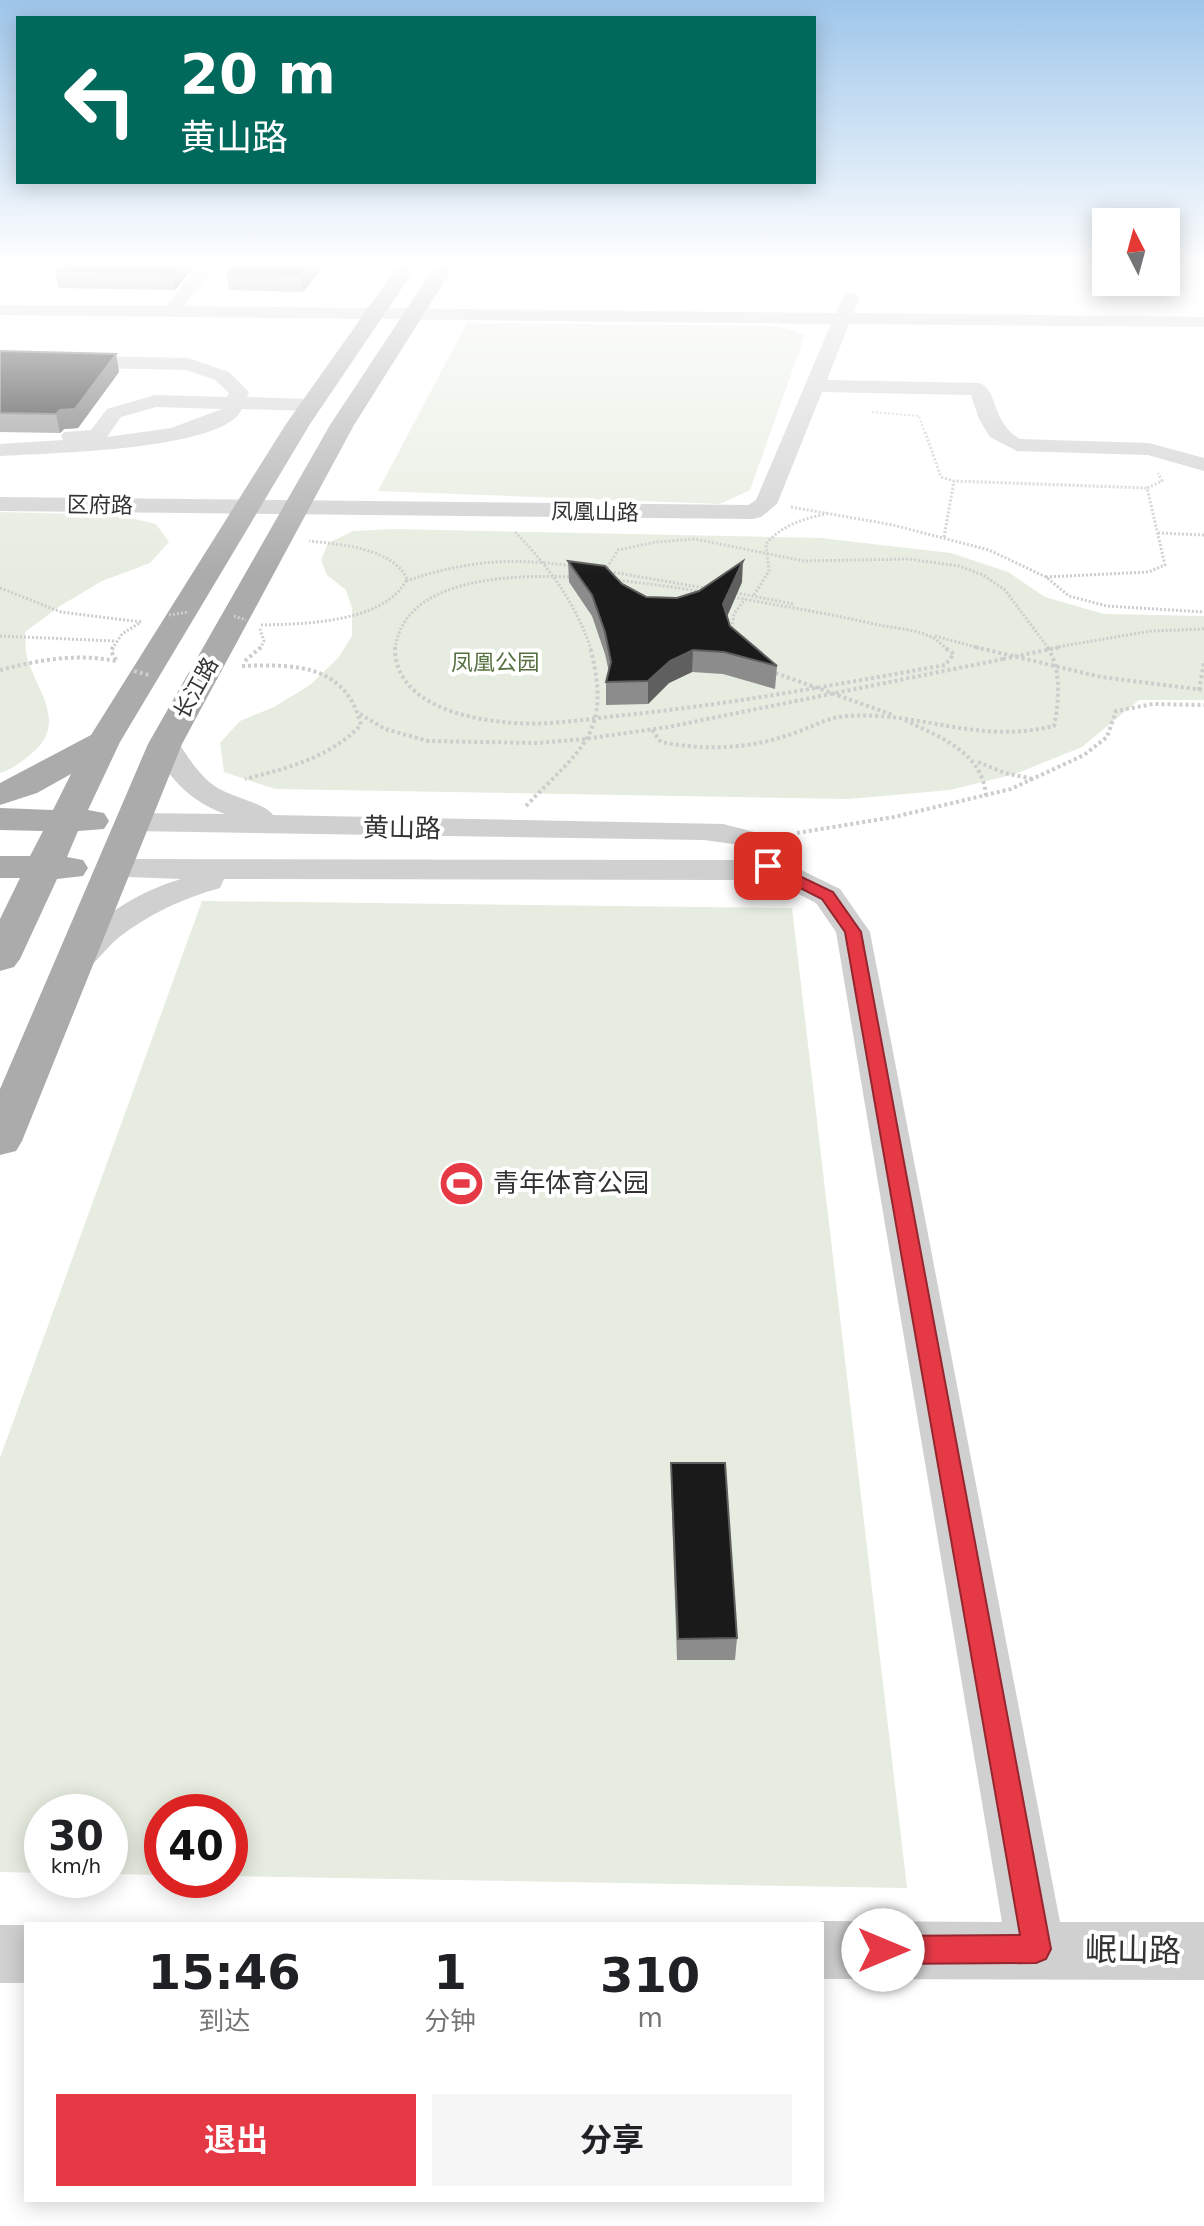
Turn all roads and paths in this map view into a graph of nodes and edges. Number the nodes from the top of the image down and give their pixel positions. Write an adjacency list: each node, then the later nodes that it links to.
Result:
1 (146, 367): 6 (street)
2 (198, 367): 8 (street)
3 (338, 367): 9 (main road, 长江路)
4 (380, 367): 21 (main road, 长江路)
5 (823, 367): 7 (street)
6 (137, 379)
7 (810, 397): 12 (street); 15 (path); 18 (street)
8 (237, 403): 9 (street); 11 (street); 11 (street)
9 (311, 405): 20 (main road, 长江路)
10 (0, 436): 11 (street)
11 (93, 442): 13 (street)
12 (1136, 449): 14 (street); 16 (path)
13 (0, 450)
14 (1204, 465)
15 (954, 481): 16 (path); 26 (path)
16 (1147, 488): 24 (path)
17 (0, 504): 19 (street, 区府路)
18 (766, 504): 22 (street, 凤凰山路); 23 (path)
19 (199, 507): 20 (street, 凤凰山路)
20 (247, 507): 21 (street, 凤凰山路); 68 (main road, 长江路)
21 (296, 508): 22 (street, 凤凰山路); 27 (main road, 长江路)
22 (490, 510): 29 (path)
23 (829, 513): 26 (path); 28 (path)
24 (1158, 533): 25 (path); 32 (path)
25 (1204, 535)
26 (944, 537): 32 (path)
27 (279, 539): 33 (path); 69 (main road, 长江路)
28 (771, 558): 35 (path); 35 (path); 53 (path)
29 (546, 561): 30 (path); 31 (path); 33 (path)
30 (575, 566)
31 (555, 575): 36 (path); 65 (path); 65 (path)
32 (1046, 577): 38 (path)
33 (406, 581): 43 (path)
34 (0, 588): 42 (path)
35 (753, 596): 36 (path); 45 (path)
36 (743, 600): 45 (path); 47 (path)
37 (189, 612): 39 (path, bridge)
38 (1204, 612)
39 (169, 615)
40 (234, 616): 41 (path, bridge)
41 (246, 620)
42 (142, 622)
43 (256, 625)
44 (1204, 629): 61 (path, bridge)
45 (929, 635): 53 (path); 59 (path)
46 (0, 636): 48 (path)
47 (731, 637)
48 (114, 641)
49 (116, 661): 54 (path)
50 (1204, 663): 60 (path)
51 (233, 666): 63 (path)
52 (767, 669): 59 (path)
53 (1055, 669): 60 (path); 64 (path)
54 (0, 670)
55 (134, 671): 57 (path, bridge)
56 (218, 671): 58 (path, bridge)
57 (149, 675)
58 (199, 675)
59 (820, 688): 61 (path); 65 (path)
60 (1202, 690)
61 (837, 694): 64 (path); 66 (path)
62 (1204, 705): 72 (path)
63 (360, 714): 67 (path); 71 (path)
64 (900, 718): 66 (path); 70 (path)
65 (597, 719): 67 (path)
66 (652, 730): 67 (path)
67 (585, 739): 79 (path)
68 (103, 742): 73 (main road); 76 (main road, 长江路)
69 (165, 744): 77 (main road, 长江路); 78 (street)
70 (973, 760): 72 (path); 74 (path)
71 (245, 779)
72 (1034, 779): 74 (path)
73 (0, 795)
74 (986, 796): 80 (path)
75 (0, 819): 76 (main road, 黄山路)
76 (66, 820): 77 (main road, 黄山路); 82 (main road, 长江路)
77 (133, 822): 78 (street, 黄山路); 83 (main road, 长江路)
78 (307, 827): 79 (street, 黄山路)
79 (504, 829): 80 (street, 黄山路)
80 (764, 853): 84 (street, 黄山路); 88 (street, 黄山路)
81 (0, 867): 82 (main road, 黄山路)
82 (43, 868): 83 (main road, 黄山路); 85 (main road, 长江路)
83 (113, 869): 84 (street, 黄山路); 86 (main road, 长江路)
84 (249, 871): 86 (street)
85 (0, 959)
86 (73, 962): 87 (main road, 长江路)
87 (0, 1141)
88 (1036, 1949): 89 (street, 岷山路); 90 (street, 岷山路)
89 (824, 1950)
90 (1204, 1951)
91 (0, 1954): 92 (street)
92 (24, 1954)

